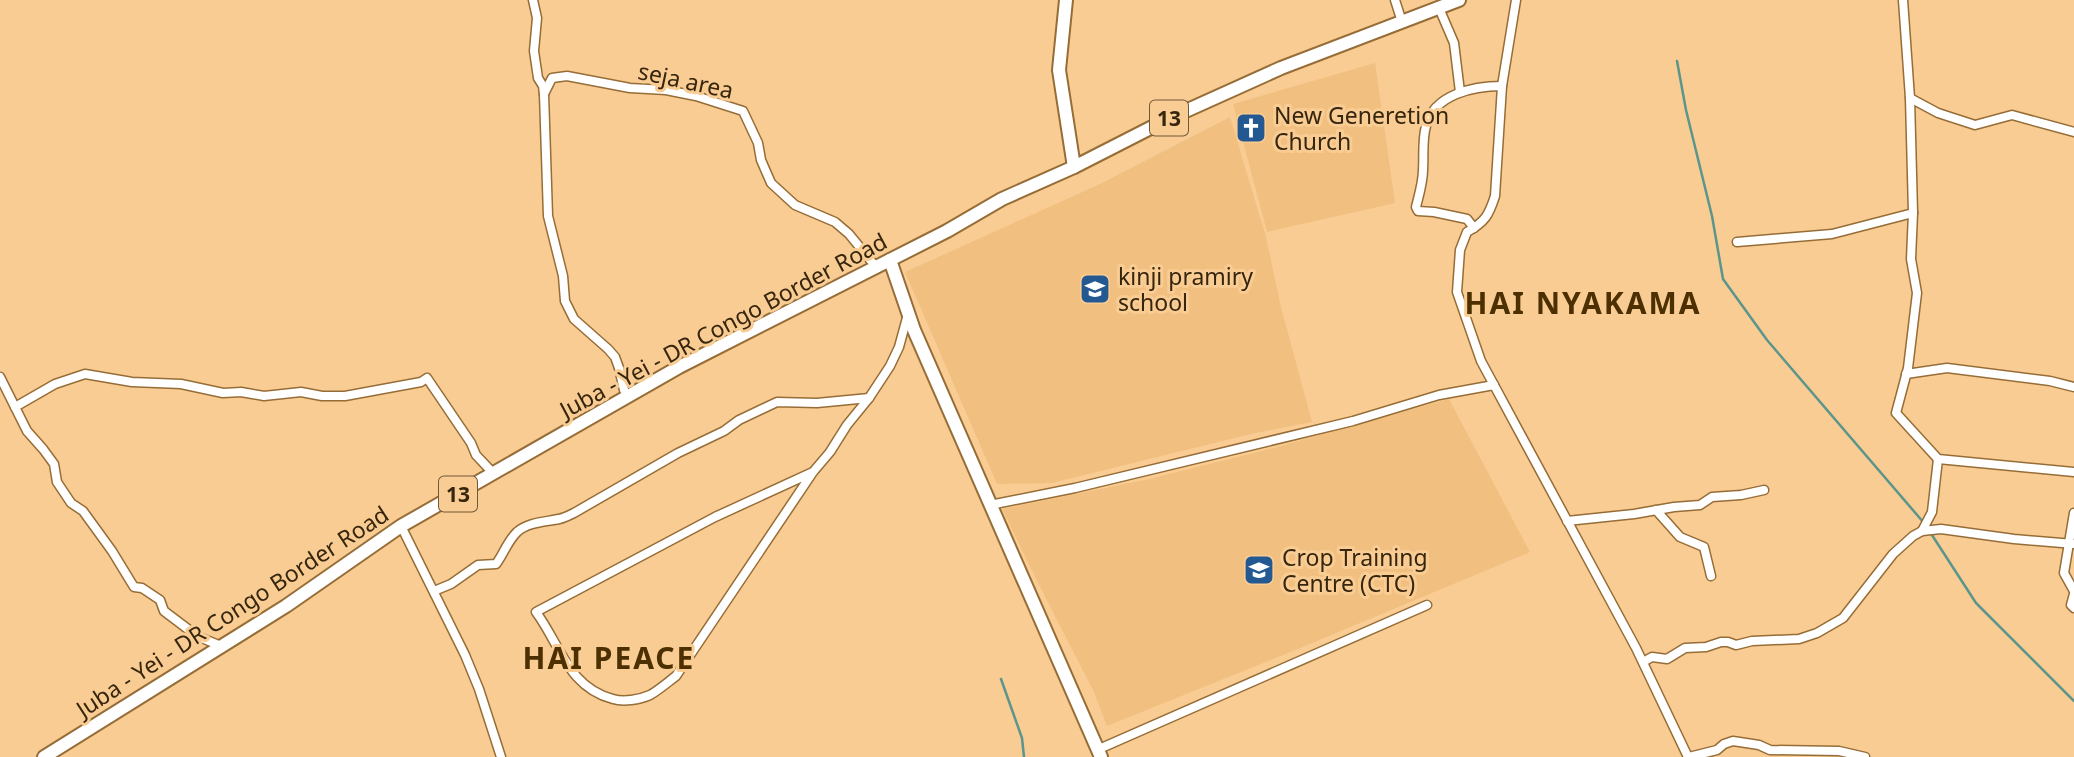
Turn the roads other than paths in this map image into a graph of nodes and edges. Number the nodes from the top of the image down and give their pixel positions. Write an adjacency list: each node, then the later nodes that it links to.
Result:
1 (533, 0): 11 (street)
2 (1066, 0): 14 (main road)
3 (1395, 0): 8 (street)
4 (1459, 0): 7 (main road, Juba - Yei - DR Congo Border Road / 13)
5 (1516, 0): 9 (street)
6 (1903, 0): 12 (street)
7 (1439, 8): 8 (main road, Juba - Yei - DR Congo Border Road / 13); 10 (street)
8 (1402, 22): 14 (main road, Juba - Yei - DR Congo Border Road / 13)
9 (1502, 86): 10 (street); 16 (street)
10 (1460, 92): 16 (street)
11 (544, 94): 19 (street, seja area); 25 (street)
12 (1910, 98): 13 (street); 15 (street)
13 (2074, 132)
14 (1074, 167): 18 (main road, Juba - Yei - DR Congo Border Road / 13)
15 (1913, 213): 17 (street); 21 (street)
16 (1474, 228): 23 (street)
17 (1737, 242)
18 (890, 260): 19 (main road, Juba - Yei - DR Congo Border Road / 13); 20 (main road)
19 (876, 267): 25 (main road, Juba - Yei - DR Congo Border Road / 13)
20 (908, 314): 26 (street); 33 (main road)
21 (1906, 374): 24 (street); 28 (street)
22 (0, 377): 27 (street)
23 (1494, 385): 33 (street); 36 (street)
24 (2074, 387)
25 (629, 396): 31 (main road, Juba - Yei - DR Congo Border Road / 13)
26 (869, 398): 29 (street); 41 (street)
27 (15, 407): 31 (street); 45 (street)
28 (1938, 459): 30 (street); 38 (street)
29 (813, 472): 29 (street)
30 (2074, 472)
31 (494, 474): 37 (main road, Juba - Yei - DR Congo Border Road / 13)
32 (1764, 490): 34 (street)
33 (990, 505): 47 (main road)
34 (1656, 510): 36 (street); 40 (street)
35 (2074, 513): 39 (street)
36 (1567, 521): 46 (street)
37 (401, 526): 41 (street); 45 (main road, Juba - Yei - DR Congo Border Road / 13)
38 (1922, 531): 39 (street); 46 (street)
39 (2071, 544): 42 (street)
40 (1711, 576)
41 (434, 591): 49 (street)
42 (2074, 593): 44 (street)
43 (1427, 604): 47 (street)
44 (2074, 608)
45 (221, 646): 48 (main road, Juba - Yei - DR Congo Border Road / 13)
46 (1643, 662): 50 (street)
47 (1100, 753)
48 (44, 757)
49 (501, 757)
50 (1689, 757): 51 (street)
51 (1865, 757)

